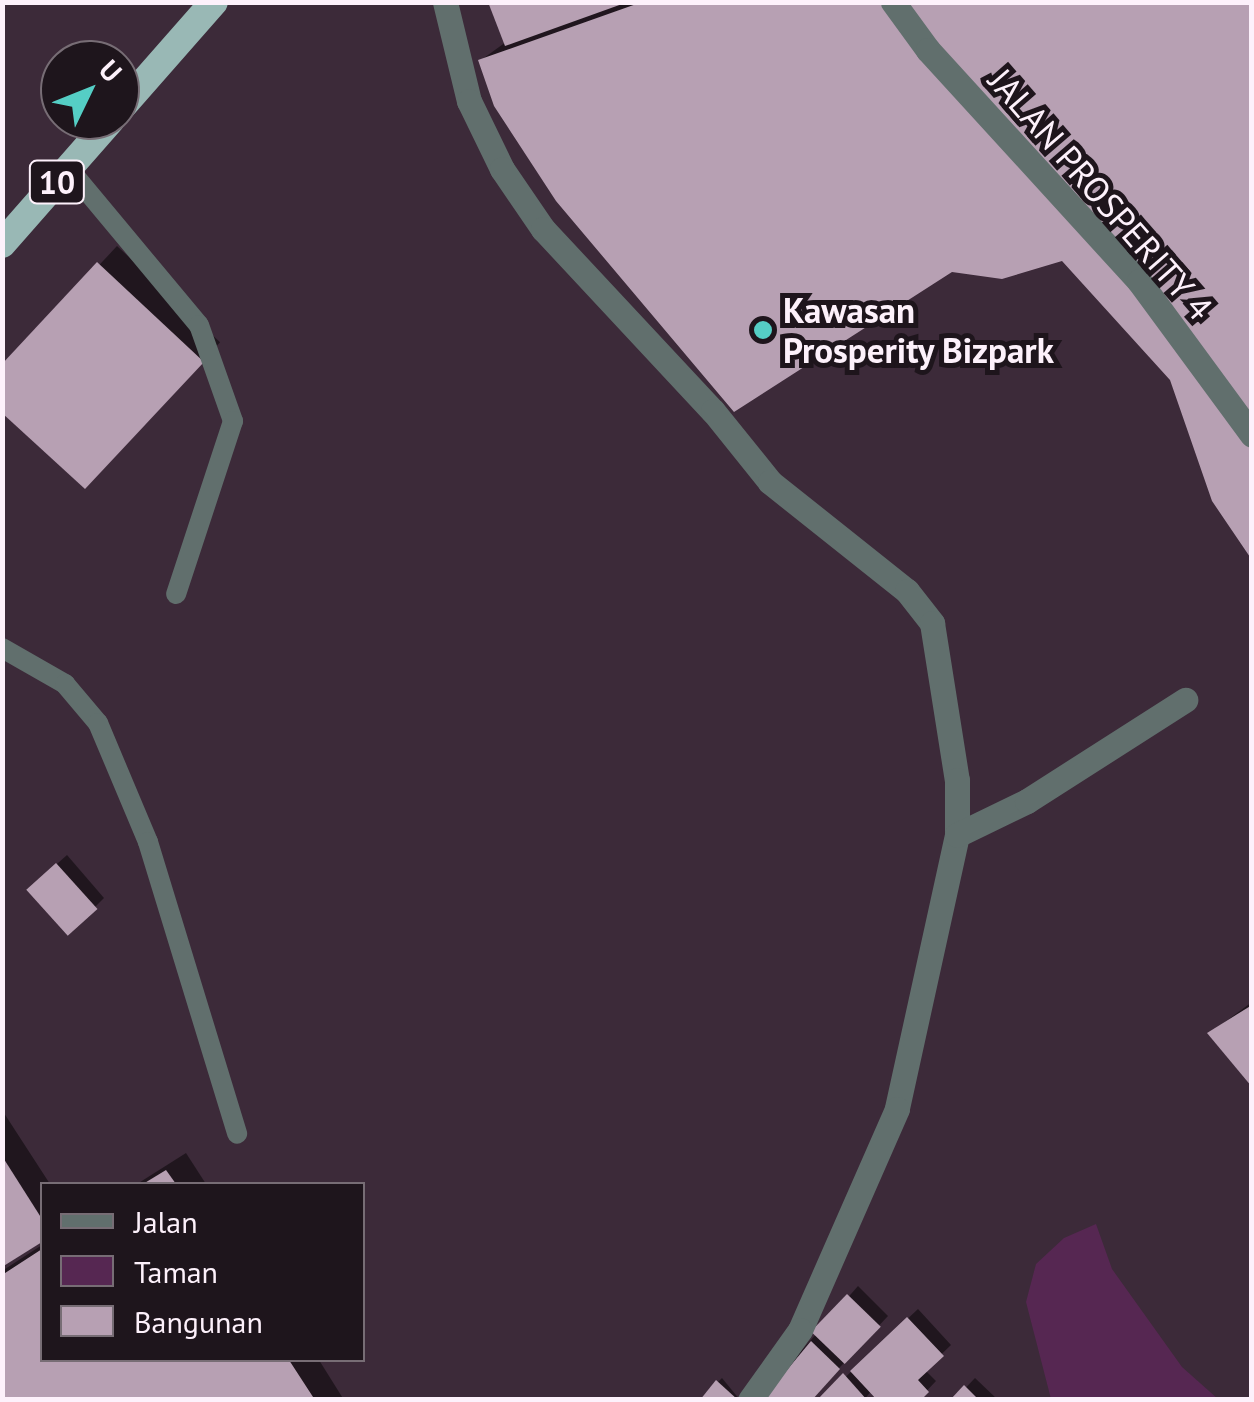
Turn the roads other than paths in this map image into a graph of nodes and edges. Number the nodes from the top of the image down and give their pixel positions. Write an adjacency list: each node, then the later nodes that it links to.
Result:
1 (214, 2): 4 (highway)
2 (446, 2): 12 (street)
3 (892, 2): 8 (street, JALAN PROSPERITY 4)
4 (140, 87)
5 (93, 140): 6 (highway, 10)
6 (68, 168): 7 (highway, 10); 9 (lane)
7 (2, 244)
8 (1252, 435)
9 (176, 594)
10 (2, 648): 13 (lane)
11 (1186, 700): 12 (street)
12 (957, 835): 14 (street)
13 (237, 1134)
14 (750, 1400)

